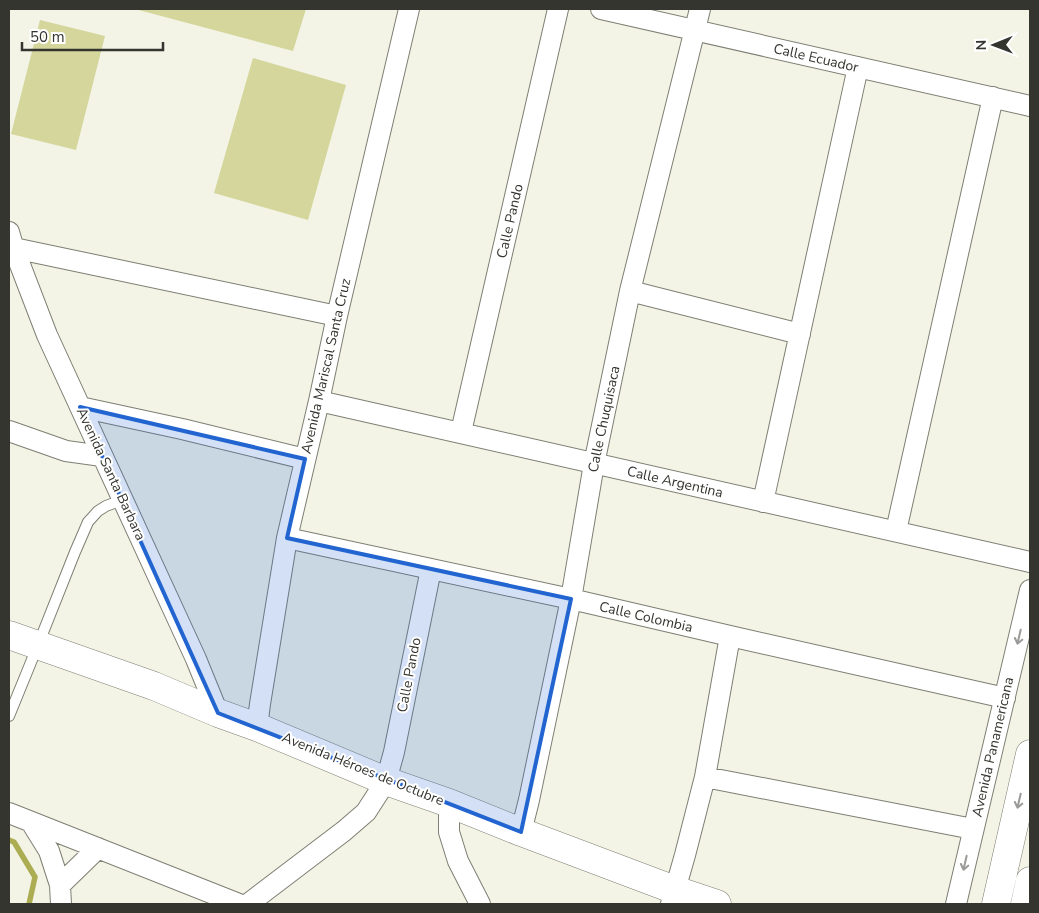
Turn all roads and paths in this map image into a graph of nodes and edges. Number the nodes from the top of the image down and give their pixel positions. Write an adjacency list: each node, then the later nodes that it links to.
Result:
1 (409, 9): 11 (street, Avenida Mariscal Santa Cruz)
2 (558, 9): 16 (street, Calle Pando)
3 (601, 9): 5 (street, Calle Ecuador)
4 (700, 9): 5 (street, Calle Chuquisaca)
5 (695, 30): 6 (street, Calle Ecuador); 10 (street, Calle Chuquisaca)
6 (858, 67): 7 (street, Calle Ecuador); 12 (street)
7 (993, 97): 8 (street, Calle Ecuador); 22 (street)
8 (1030, 106)
9 (10, 243): 11 (street); 14 (street, Avenida Santa Barbara)
10 (630, 292): 12 (street); 19 (street, Calle Chuquisaca)
11 (337, 316): 13 (street, Avenida Mariscal Santa Cruz)
12 (800, 334): 21 (street)
13 (319, 401): 16 (street, Calle Argentina); 18 (street, Avenida Mariscal Santa Cruz)
14 (80, 407): 17 (street, Avenida Santa Barbara); 18 (street)
15 (9, 431): 17 (street)
16 (461, 432): 19 (street, Calle Argentina)
17 (102, 456): 20 (street, Avenida Santa Barbara)
18 (305, 459): 23 (street, Avenida Mariscal Santa Cruz)
19 (594, 464): 21 (street, Calle Argentina); 27 (street, Calle Chuquisaca)
20 (124, 502): 30 (lane); 32 (street, Avenida Santa Barbara)
21 (763, 502): 22 (street, Calle Argentina)
22 (896, 531): 24 (street, Calle Argentina)
23 (287, 538): 25 (street, Calle Colombia); 34 (street, Avenida Mariscal Santa Cruz)
24 (1030, 562)
25 (431, 569): 27 (street, Calle Colombia); 37 (street, Calle Pando)
26 (1030, 590): 31 (street, Avenida Panamericana, one-way to 31)
27 (571, 599): 29 (street, Calle Colombia); 42 (street, Calle Chuquisaca)
28 (9, 635): 30 (main road, Avenida Héroes de Octubre)
29 (730, 636): 31 (street, Calle Colombia); 36 (street)
30 (38, 645): 32 (main road, Avenida Héroes de Octubre); 33 (lane)
31 (1005, 698): 41 (street, Avenida Panamericana)
32 (218, 713): 34 (main road, Avenida Héroes de Octubre)
33 (9, 716)
34 (257, 727): 37 (main road, Avenida Héroes de Octubre)
35 (1030, 754): 52 (main road, one-way to 52)
36 (704, 777): 41 (street); 46 (street)
37 (386, 781): 38 (main road, Avenida Héroes de Octubre); 49 (street, Calle Pando)
38 (449, 804): 42 (main road, Avenida Héroes de Octubre); 47 (street)
39 (9, 813): 40 (street)
40 (31, 822): 43 (street); 45 (street)
41 (973, 829): 51 (street, Avenida Panamericana, one-way to 51)
42 (522, 832): 46 (main road, Avenida Héroes de Octubre)
43 (98, 848): 45 (street); 48 (street)
44 (1030, 882): 53 (main road)
45 (60, 895)
46 (673, 897): 50 (main road, Avenida Héroes de Octubre)
47 (477, 903)
48 (239, 904)
49 (248, 904)
50 (718, 904)
51 (956, 904)
52 (996, 904)
53 (1025, 904)

